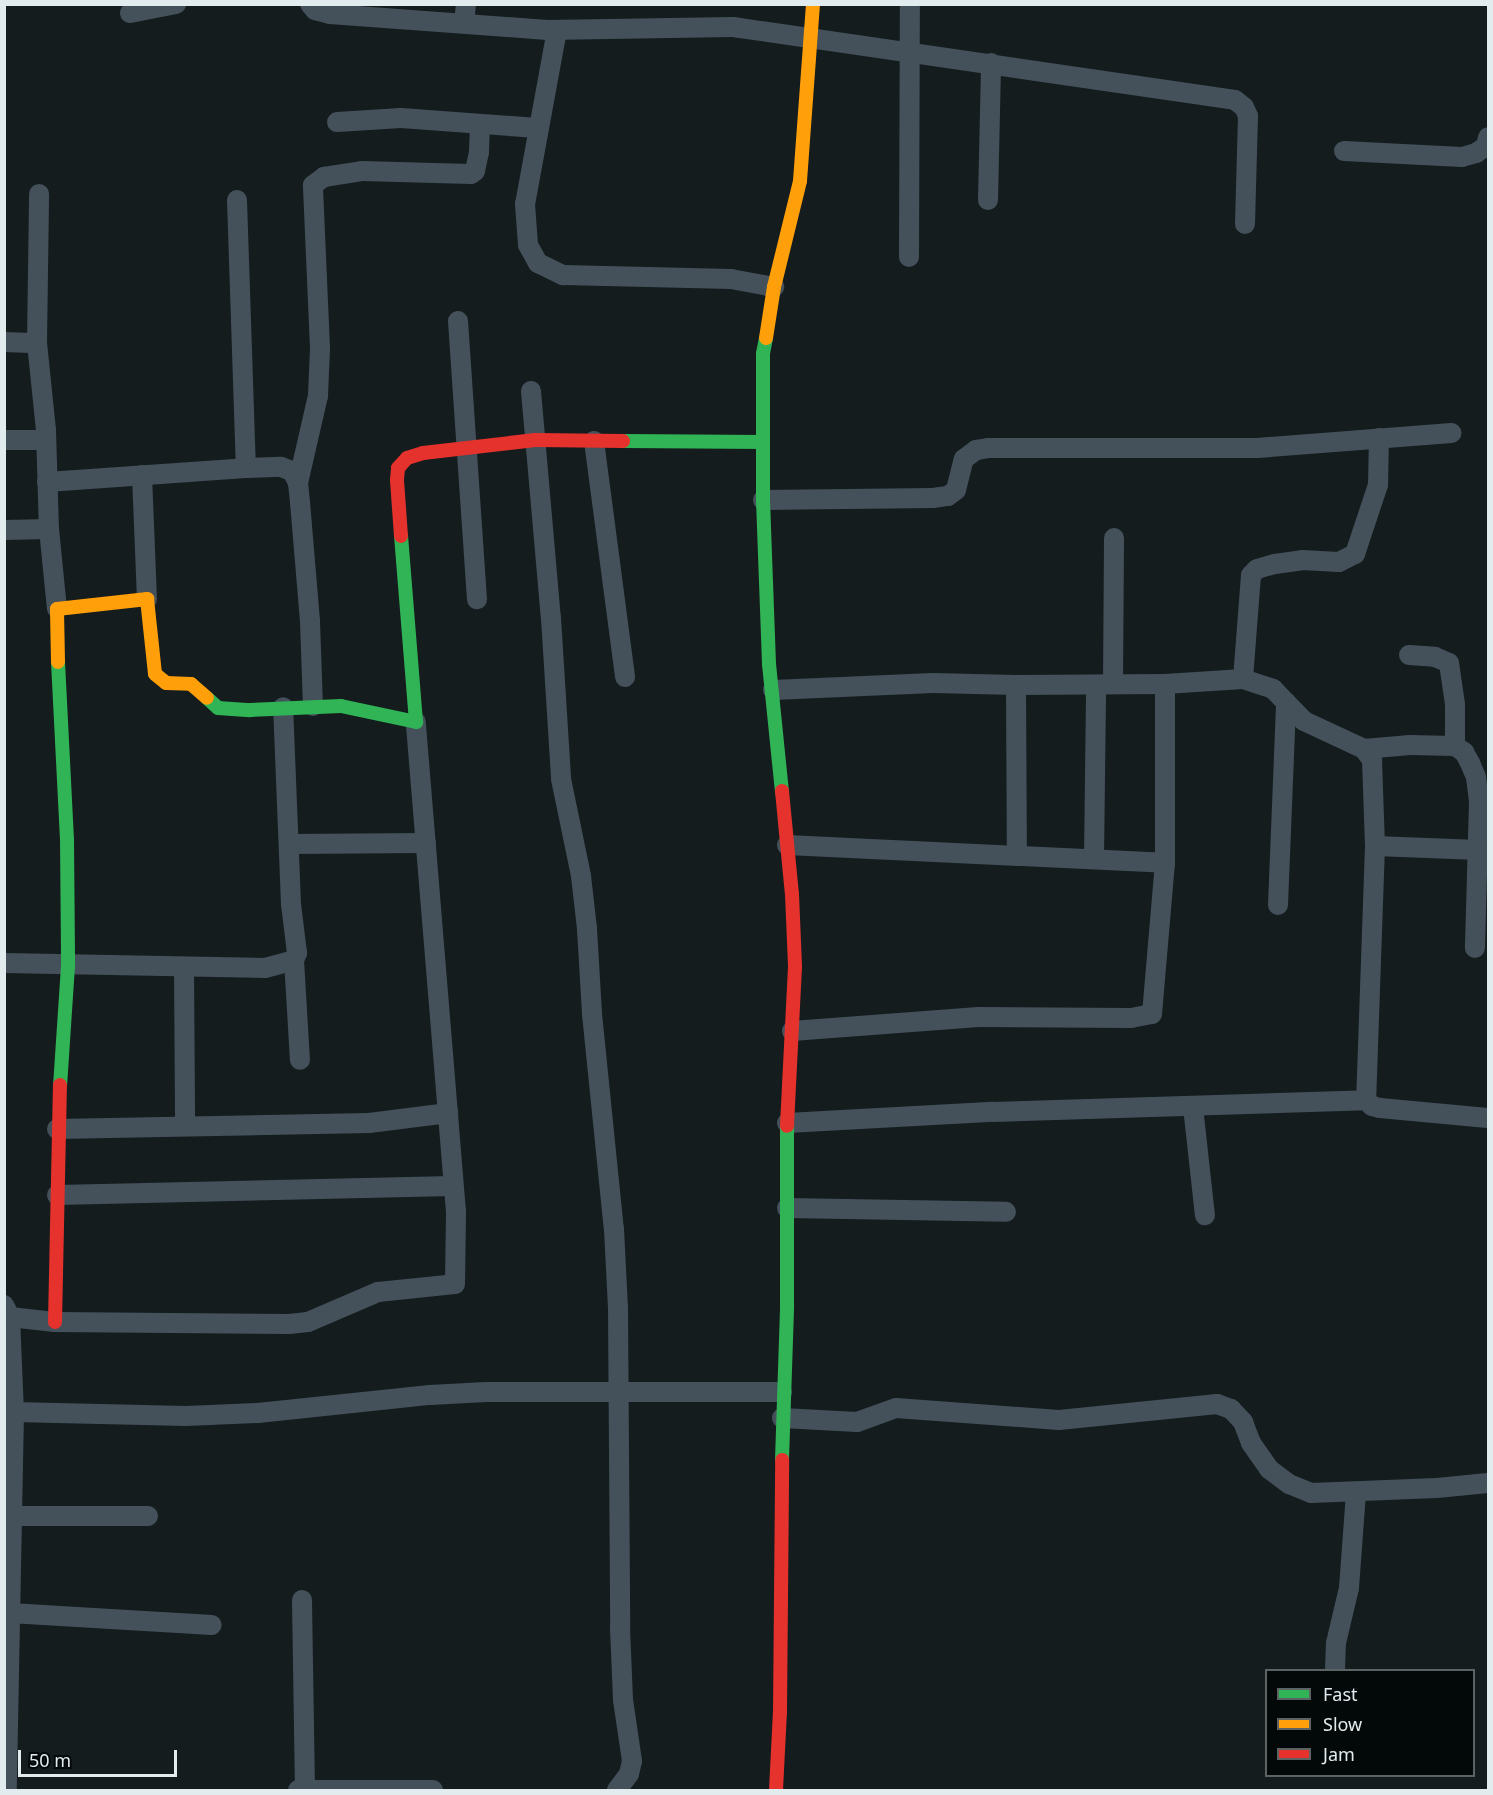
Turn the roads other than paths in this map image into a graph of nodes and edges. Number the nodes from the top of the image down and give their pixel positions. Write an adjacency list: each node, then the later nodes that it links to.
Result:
1 (176, 4): 6 (street)
2 (310, 4): 5 (street)
3 (813, 4): 9 (street)
4 (910, 4): 10 (street)
5 (361, 10): 7 (street)
6 (130, 13)
7 (465, 14): 8 (street)
8 (557, 30): 9 (street); 14 (street)
9 (811, 39): 10 (street); 22 (street)
10 (909, 51): 11 (street); 21 (street)
11 (991, 63): 19 (street); 20 (street)
12 (337, 122): 13 (street)
13 (480, 124): 14 (street); 38 (street)
14 (538, 128): 22 (street)
15 (1488, 137): 16 (street)
16 (1344, 151)
17 (39, 194): 25 (street)
18 (237, 200): 35 (street)
19 (987, 200)
20 (1245, 224)
21 (909, 257)
22 (774, 288): 33 (street)
23 (458, 321): 34 (street)
24 (4, 342): 25 (street)
25 (38, 343): 30 (street)
26 (531, 391): 31 (street)
27 (1451, 434): 28 (street)
28 (1378, 438): 39 (street); 48 (street)
29 (4, 440): 30 (street)
30 (46, 440): 37 (street)
31 (535, 440): 32 (street); 34 (street); 90 (street)
32 (594, 441): 33 (street); 47 (street)
33 (763, 442): 39 (street)
34 (467, 447): 43 (street); 56 (street)
35 (246, 468): 36 (street); 38 (street)
36 (141, 475): 37 (street); 44 (street)
37 (47, 482): 40 (street)
38 (298, 483): 54 (street)
39 (763, 500): 52 (street)
40 (49, 529): 41 (street); 45 (street)
41 (4, 530)
42 (1114, 538): 49 (street)
43 (477, 598)
44 (147, 599): 45 (street); 55 (street)
45 (57, 609): 71 (street)
46 (1409, 655): 57 (street)
47 (625, 677)
48 (1243, 679): 50 (street); 53 (street)
49 (1104, 684): 50 (street); 51 (street); 65 (street)
50 (1165, 684): 66 (street)
51 (1016, 685): 52 (street); 64 (street)
52 (773, 690): 61 (street)
53 (1286, 702): 58 (street); 67 (street)
54 (313, 706): 55 (street); 56 (street)
55 (283, 707): 60 (street)
56 (416, 722): 59 (street)
57 (1455, 747): 58 (street); 63 (street)
58 (1364, 749): 62 (street)
59 (426, 843): 60 (street); 77 (street)
60 (289, 844): 69 (street)
61 (787, 845): 64 (street); 73 (street)
62 (1375, 846): 63 (street); 75 (street)
63 (1479, 850): 68 (street)
64 (1017, 856): 65 (street)
65 (1094, 859): 66 (street)
66 (1165, 863): 73 (street)
67 (1278, 905)
68 (1475, 948)
69 (294, 960): 72 (street); 74 (street)
70 (4, 963): 71 (street)
71 (68, 966): 72 (street); 81 (street)
72 (184, 968): 80 (street)
73 (792, 1031): 79 (street)
74 (300, 1060)
75 (1366, 1100): 76 (street); 78 (street)
76 (1193, 1107): 79 (street); 86 (street)
77 (448, 1113): 80 (street); 82 (street)
78 (1488, 1118)
79 (787, 1123): 84 (street)
80 (184, 1126): 81 (street)
81 (57, 1128): 83 (street)
82 (453, 1186): 83 (street); 88 (street)
83 (57, 1195): 88 (street)
84 (787, 1208): 85 (street); 89 (street)
85 (1006, 1212)
86 (1205, 1215)
87 (8, 1311): 88 (street); 92 (street)
88 (55, 1322)
89 (782, 1392): 90 (street); 91 (street)
90 (617, 1393): 92 (street); 104 (street)
91 (782, 1418): 94 (street); 105 (street)
92 (11, 1420): 95 (street)
93 (1488, 1483): 94 (street)
94 (1356, 1492): 100 (street)
95 (8, 1516): 96 (street); 98 (street)
96 (148, 1516)
97 (302, 1600): 101 (street)
98 (10, 1613): 99 (street); 102 (street)
99 (212, 1625)
100 (1335, 1669)
101 (302, 1790): 103 (street)
102 (7, 1791)
103 (433, 1791)
104 (617, 1791)
105 (776, 1791)

